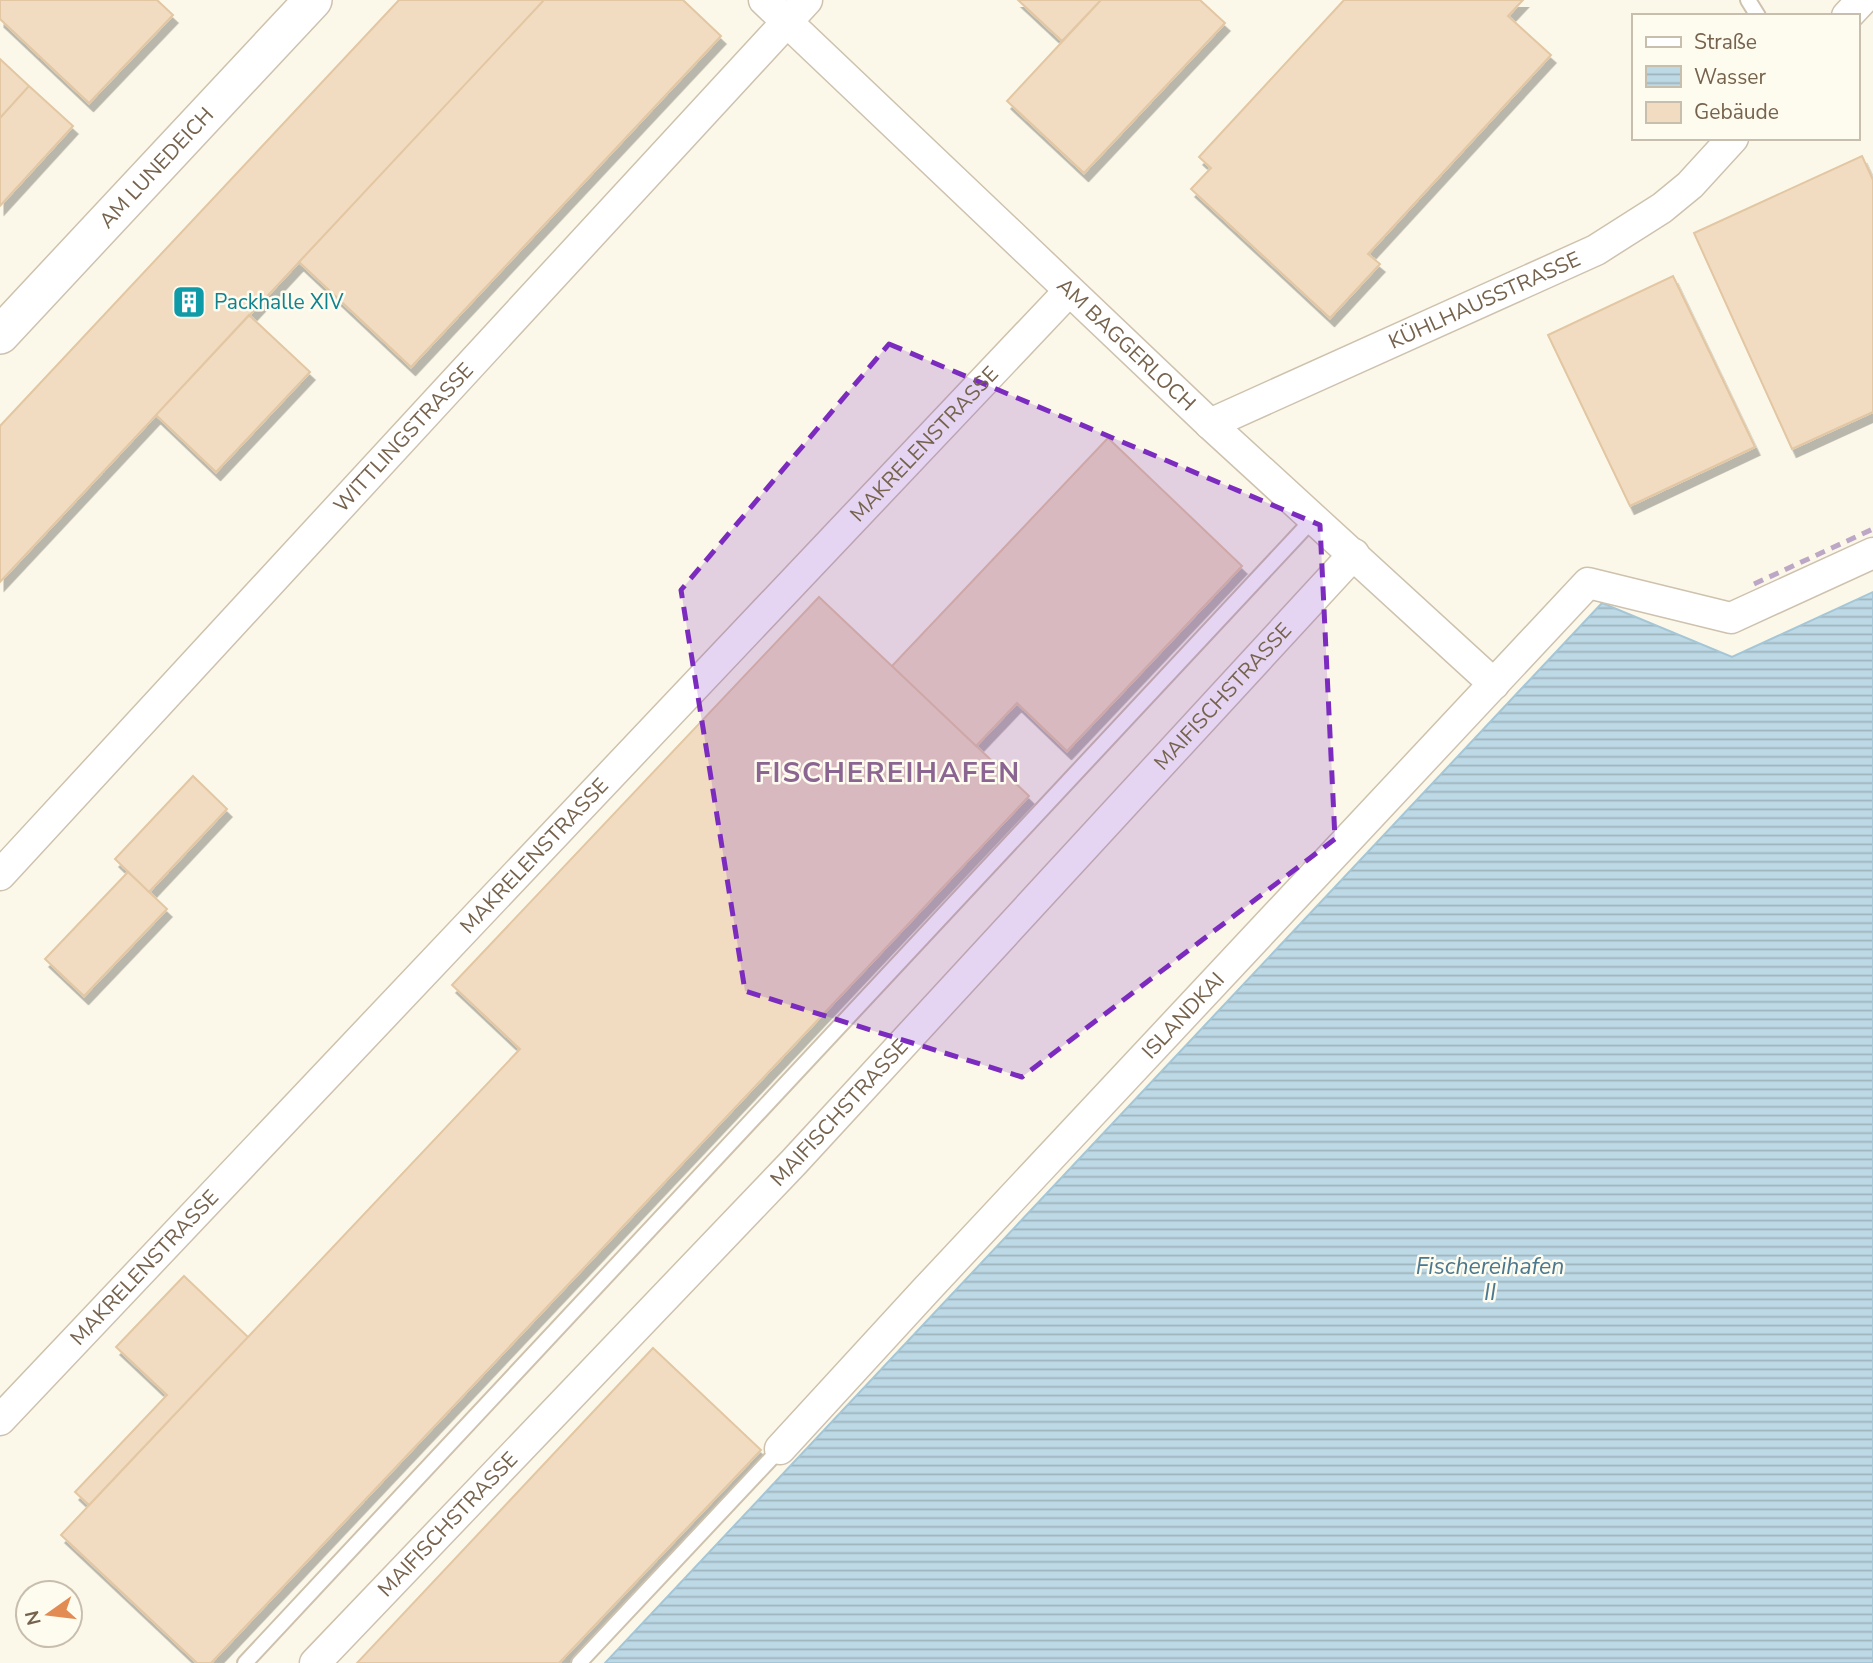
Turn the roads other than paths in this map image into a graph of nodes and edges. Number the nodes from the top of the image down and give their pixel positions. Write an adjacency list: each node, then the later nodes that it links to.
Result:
1 (313, 0): 8 (street, AM LUNEDEICH)
2 (764, 0): 4 (street, AM BAGGERLOCH)
3 (1862, 0): 5 (street)
4 (797, 10): 7 (street, AM BAGGERLOCH); 14 (street, WITTLINGSTRASSE)
5 (1849, 14)
6 (1731, 140): 9 (street, KÜHLHAUSSTRASSE)
7 (1069, 291): 9 (street, AM BAGGERLOCH); 15 (street, MAKRELENSTRASSE)
8 (0, 335)
9 (1210, 424): 10 (street, AM BAGGERLOCH)
10 (1314, 518): 12 (street, AM BAGGERLOCH); 17 (lane)
11 (1873, 553): 13 (street, ISLANDKAI)
12 (1354, 554): 13 (street, AM BAGGERLOCH); 18 (street, MAIFISCHSTRASSE)
13 (1494, 684): 16 (street, ISLANDKAI)
14 (0, 875)
15 (0, 1420)
16 (780, 1449): 19 (lane)
17 (246, 1663)
18 (315, 1663)
19 (579, 1663)

